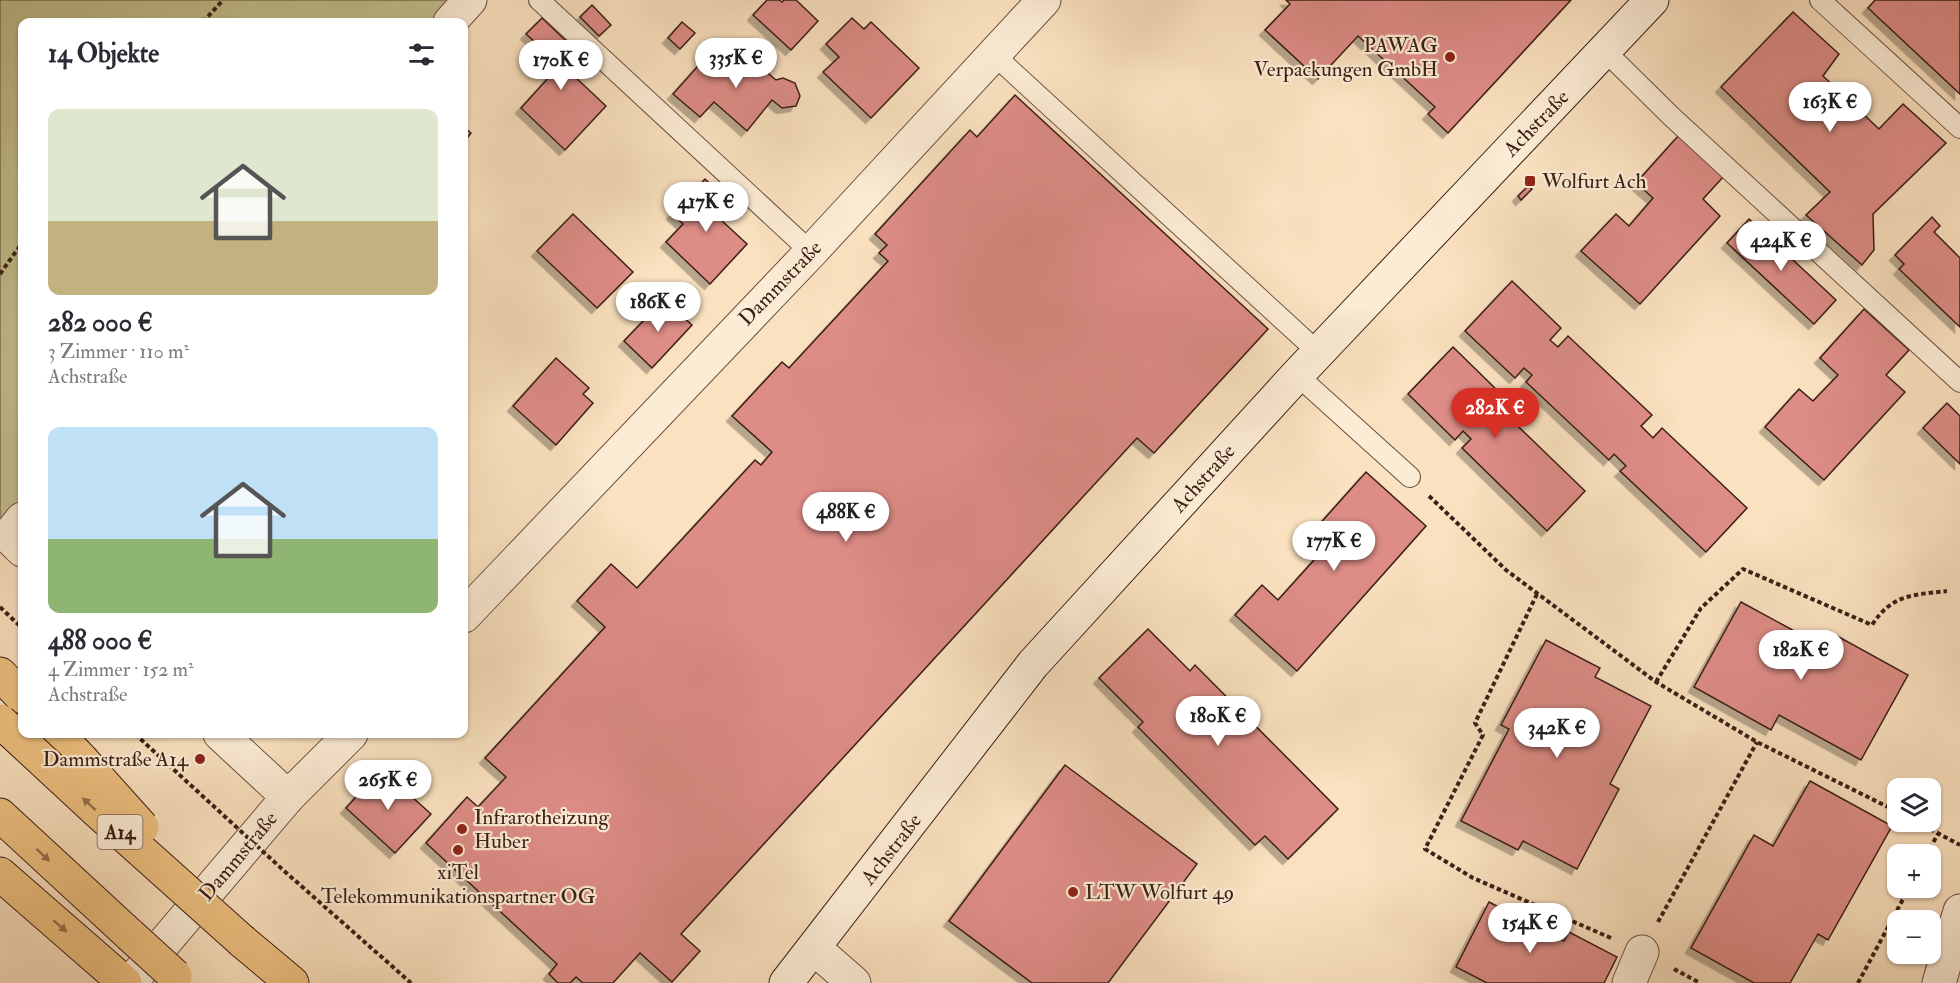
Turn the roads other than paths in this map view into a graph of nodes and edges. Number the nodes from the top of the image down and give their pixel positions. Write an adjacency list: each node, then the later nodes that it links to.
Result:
1 (470, 0): 6 (street)
2 (539, 0): 10 (lane)
3 (1044, 0): 8 (street, Dammstraße)
4 (1652, 0): 7 (street, Achstraße)
5 (1820, 0): 9 (lane)
6 (454, 18)
7 (1605, 51): 11 (street, Achstraße); 12 (lane)
8 (993, 54): 10 (street, Dammstraße); 11 (lane)
9 (1960, 128)
10 (811, 252): 16 (street, Dammstraße)
11 (1308, 364): 13 (lane); 28 (street, Achstraße)
12 (1960, 382)
13 (1410, 477)
14 (18, 524): 15 (street)
15 (18, 546)
16 (468, 612)
17 (0, 674): 18 (highway)
18 (18, 694)
19 (0, 722): 27 (highway, A14, one-way to 19, bridge)
20 (61, 738): 27 (highway, bridge)
21 (224, 738): 23 (street)
22 (347, 738): 23 (street, Dammstraße)
23 (288, 797): 31 (street, Dammstraße)
24 (0, 815): 32 (highway, one-way to 32, bridge)
25 (0, 874): 30 (highway, one-way to 30)
26 (1960, 911): 37 (street)
27 (242, 941): 33 (highway, A14)
28 (814, 948): 34 (street, Achstraße); 35 (street)
29 (1642, 952): 36 (street)
30 (125, 983)
31 (130, 983)
32 (182, 983)
33 (292, 983)
34 (786, 983)
35 (854, 983)
36 (1629, 983)
37 (1940, 983)

